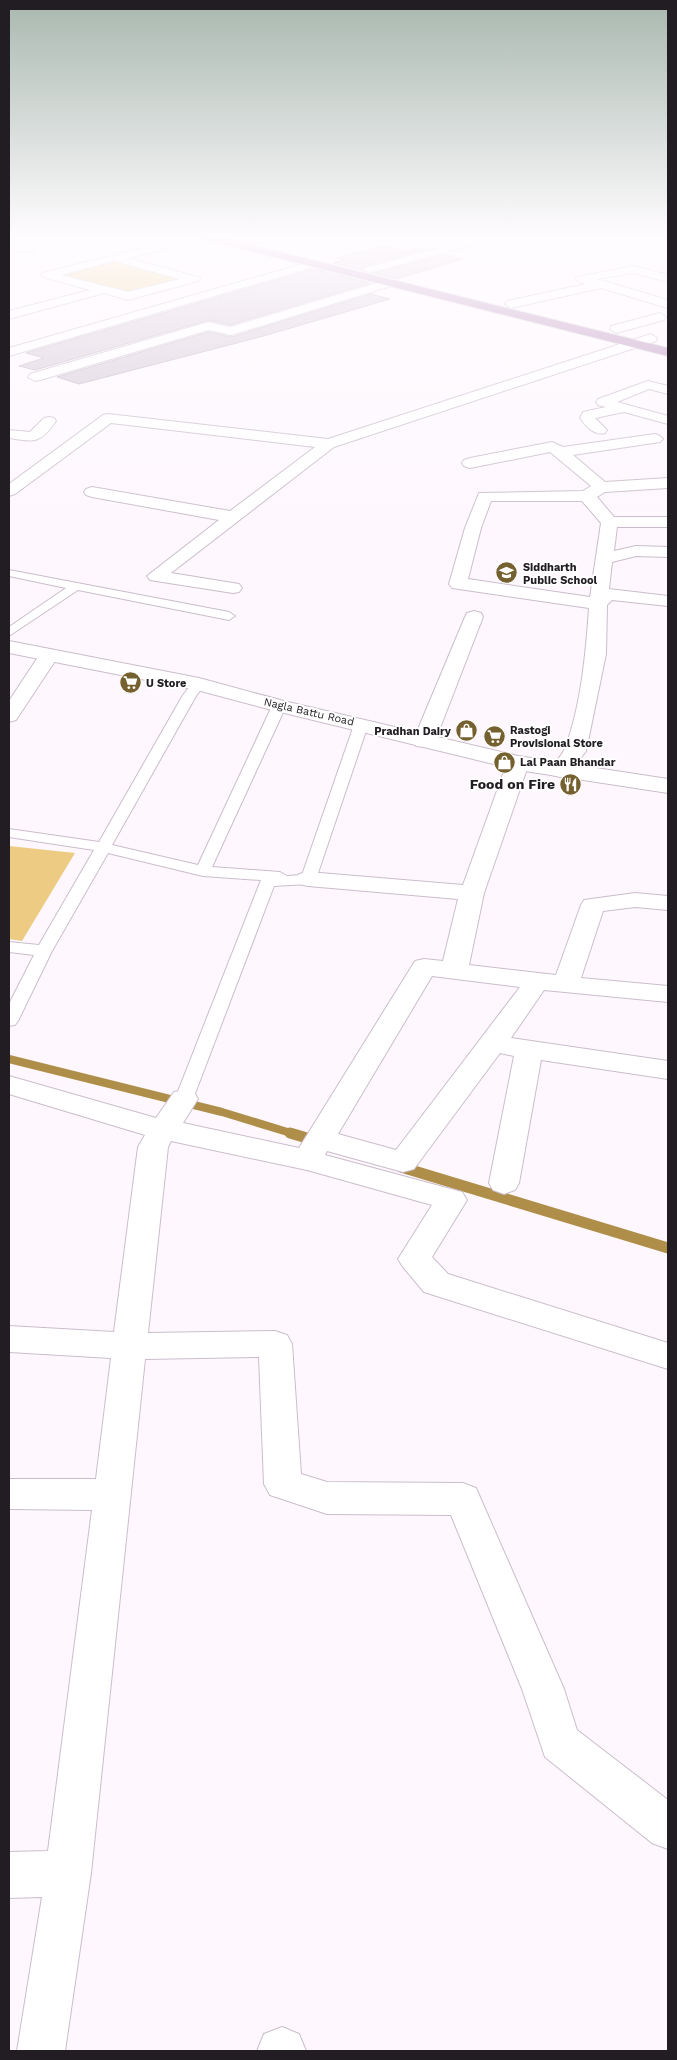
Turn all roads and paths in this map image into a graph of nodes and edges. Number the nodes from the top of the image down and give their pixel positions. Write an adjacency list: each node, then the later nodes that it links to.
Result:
1 (73, 333): 8 (street)
2 (184, 333): 10 (street)
3 (591, 333): 7 (highway)
4 (632, 333): 5 (highway)
5 (651, 338): 6 (highway); 7 (street)
6 (668, 342)
7 (634, 344): 9 (highway); 18 (street)
8 (10, 351)
9 (668, 352)
10 (35, 377)
11 (668, 390): 12 (street)
12 (626, 408): 13 (street); 15 (street)
13 (668, 420)
14 (49, 421): 16 (street)
15 (600, 430)
16 (9, 434)
17 (656, 439): 19 (street)
18 (329, 444): 22 (street); 25 (street)
19 (561, 452): 20 (street); 23 (street)
20 (470, 463)
21 (668, 483): 23 (street)
22 (9, 491)
23 (594, 491): 26 (street); 34 (street)
24 (92, 492): 25 (street)
25 (233, 517): 32 (street)
26 (609, 522): 27 (street); 29 (street)
27 (668, 522)
28 (668, 552): 29 (street)
29 (604, 559): 34 (street)
30 (9, 573): 31 (lane)
31 (76, 586): 35 (lane); 37 (lane)
32 (233, 588)
33 (668, 601): 34 (street)
34 (598, 604): 40 (street)
35 (229, 616)
36 (474, 617): 46 (street)
37 (9, 632)
38 (9, 647): 41 (street, Nagla Battu Road)
39 (618, 653): 40 (street)
40 (596, 654): 48 (street)
41 (49, 655): 42 (street, Nagla Battu Road); 44 (street)
42 (199, 684): 43 (street, Nagla Battu Road); 51 (lane)
43 (279, 706): 45 (street, Nagla Battu Road); 52 (lane)
44 (9, 716)
45 (361, 725): 46 (street, Nagla Battu Road); 53 (lane)
46 (424, 741): 47 (street, Nagla Battu Road)
47 (518, 763): 48 (street, Nagla Battu Road); 54 (street)
48 (560, 770): 49 (street, Nagla Battu Road)
49 (668, 786)
50 (9, 833): 51 (lane)
51 (103, 848): 52 (lane); 57 (lane)
52 (203, 871): 53 (lane)
53 (308, 879): 54 (street); 67 (lane)
54 (472, 893): 58 (street)
55 (668, 903): 60 (street)
56 (9, 947): 57 (lane)
57 (44, 951): 62 (lane)
58 (454, 972): 59 (street); 68 (street)
59 (537, 981): 60 (street); 63 (street)
60 (570, 985): 61 (street)
61 (668, 994)
62 (9, 1021)
63 (493, 1043): 64 (street); 68 (street)
64 (529, 1050): 65 (street); 69 (street)
65 (668, 1070)
66 (9, 1085): 67 (street)
67 (173, 1116): 68 (street); 71 (street)
68 (314, 1148): 72 (street)
69 (504, 1183)
70 (9, 1338): 71 (street)
71 (129, 1346): 74 (street); 75 (street)
72 (668, 1356)
73 (9, 1494): 74 (street)
74 (112, 1494): 76 (street)
75 (668, 1827)
76 (68, 1873): 77 (street); 78 (street)
77 (9, 1875)
78 (41, 2051)

